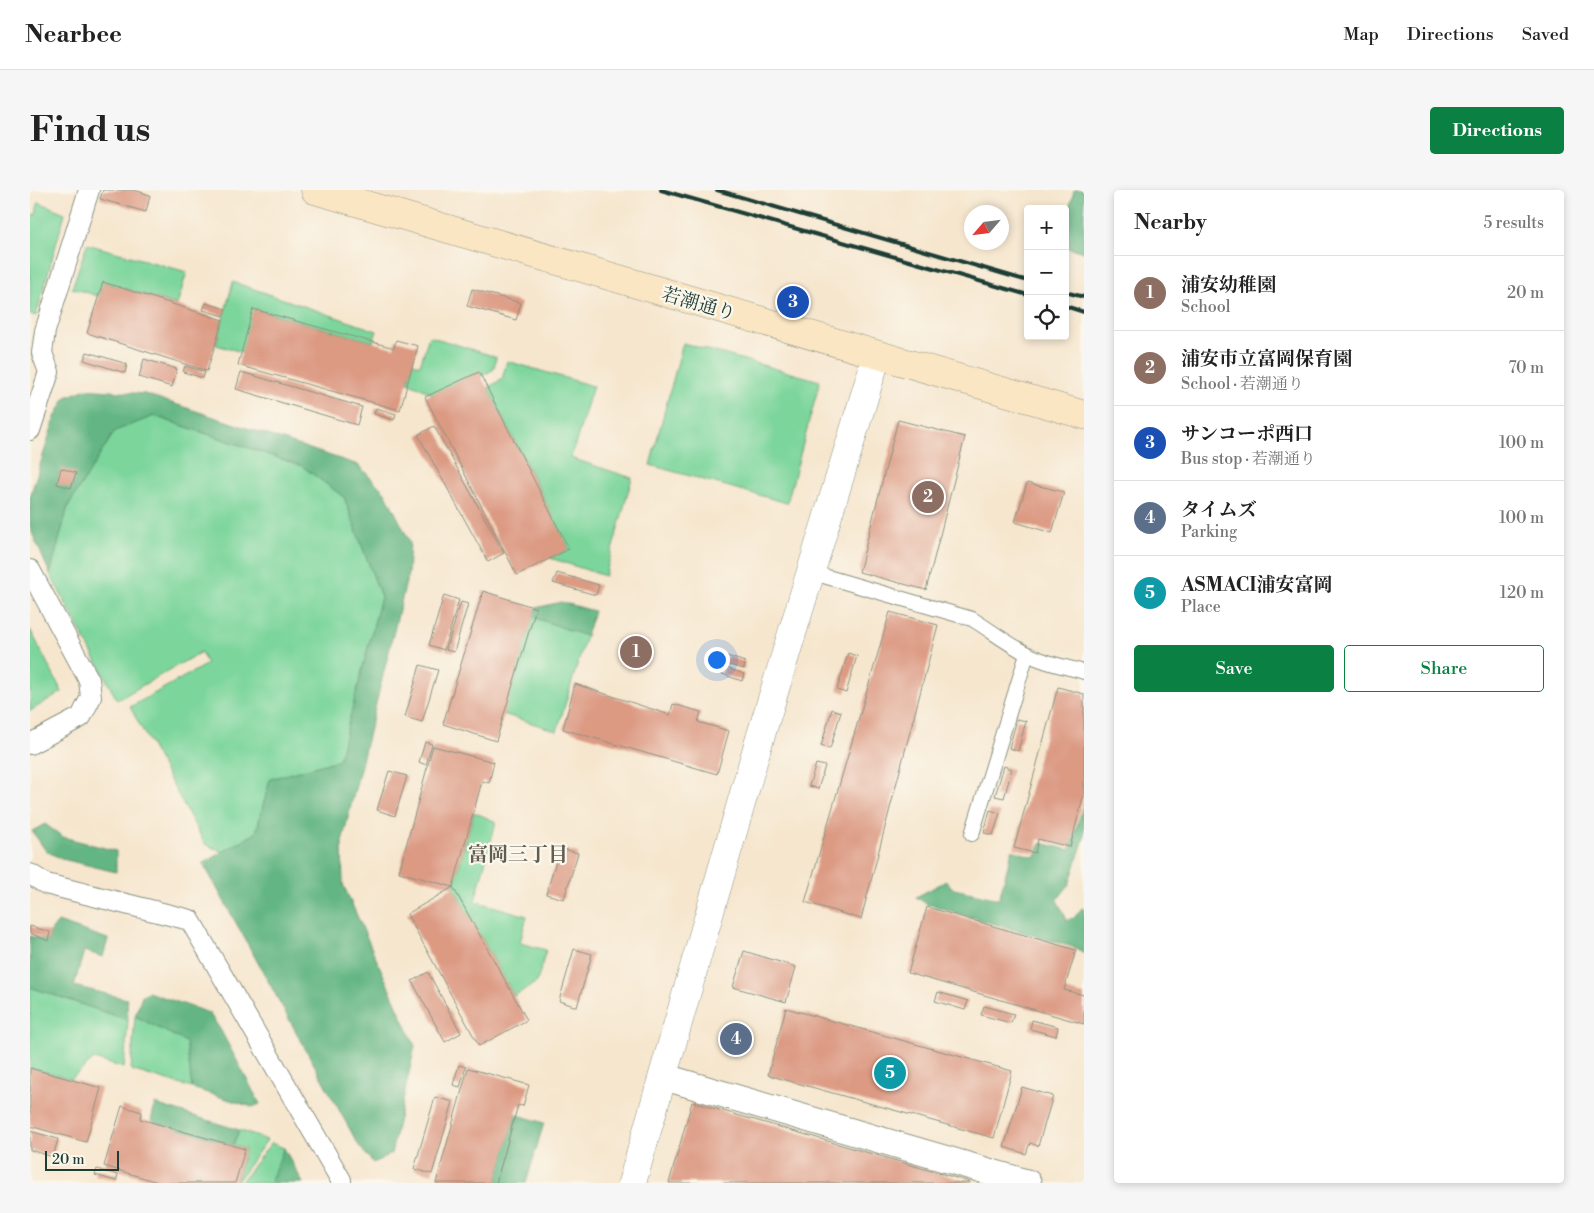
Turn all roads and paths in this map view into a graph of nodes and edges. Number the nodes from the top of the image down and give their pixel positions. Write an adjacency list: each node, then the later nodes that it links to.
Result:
1 (88, 190): 5 (street)
2 (314, 190): 3 (main road, 若潮通り)
3 (877, 355): 4 (main road, 若潮通り); 7 (street)
4 (1084, 415)
5 (30, 430)
6 (30, 570): 10 (street)
7 (810, 572): 8 (lane); 13 (street)
8 (1027, 654): 9 (lane); 11 (lane)
9 (1084, 672)
10 (30, 744)
11 (972, 834)
12 (30, 874): 14 (street)
13 (664, 1076): 15 (street); 16 (street)
14 (341, 1183)
15 (632, 1183)
16 (1028, 1183)

